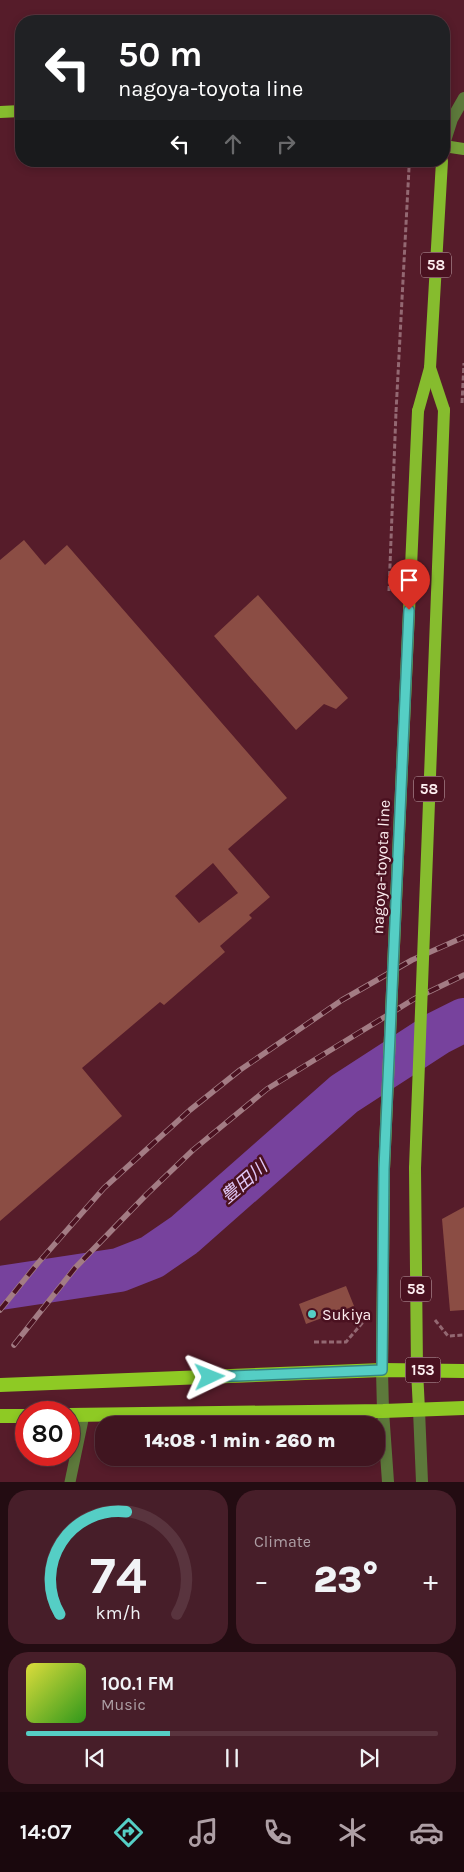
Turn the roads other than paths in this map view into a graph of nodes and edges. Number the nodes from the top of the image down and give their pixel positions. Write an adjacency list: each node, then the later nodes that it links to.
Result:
1 (464, 98): 4 (street)
2 (0, 112): 3 (main road)
3 (15, 112)
4 (450, 126)
5 (450, 146): 6 (main road)
6 (464, 149)
7 (442, 167): 8 (main road, nagoya-toyota line / 58)
8 (430, 368): 9 (main road, nagoya-toyota line / 58, bridge); 10 (main road, nagoya-toyota line / 58, bridge)
9 (382, 1370): 10 (highway, 153); 12 (highway, 153); 15 (street)
10 (417, 1370): 11 (highway, 153); 14 (main road, nagoya-toyota line / 58)
11 (464, 1370)
12 (0, 1385)
13 (464, 1408): 14 (highway)
14 (419, 1410): 15 (highway); 22 (street)
15 (383, 1412): 17 (highway); 21 (street)
16 (80, 1415): 17 (highway)
17 (84, 1415): 20 (lane)
18 (0, 1416): 19 (highway)
19 (15, 1416)
20 (70, 1482)
21 (388, 1482)
22 (422, 1482)

